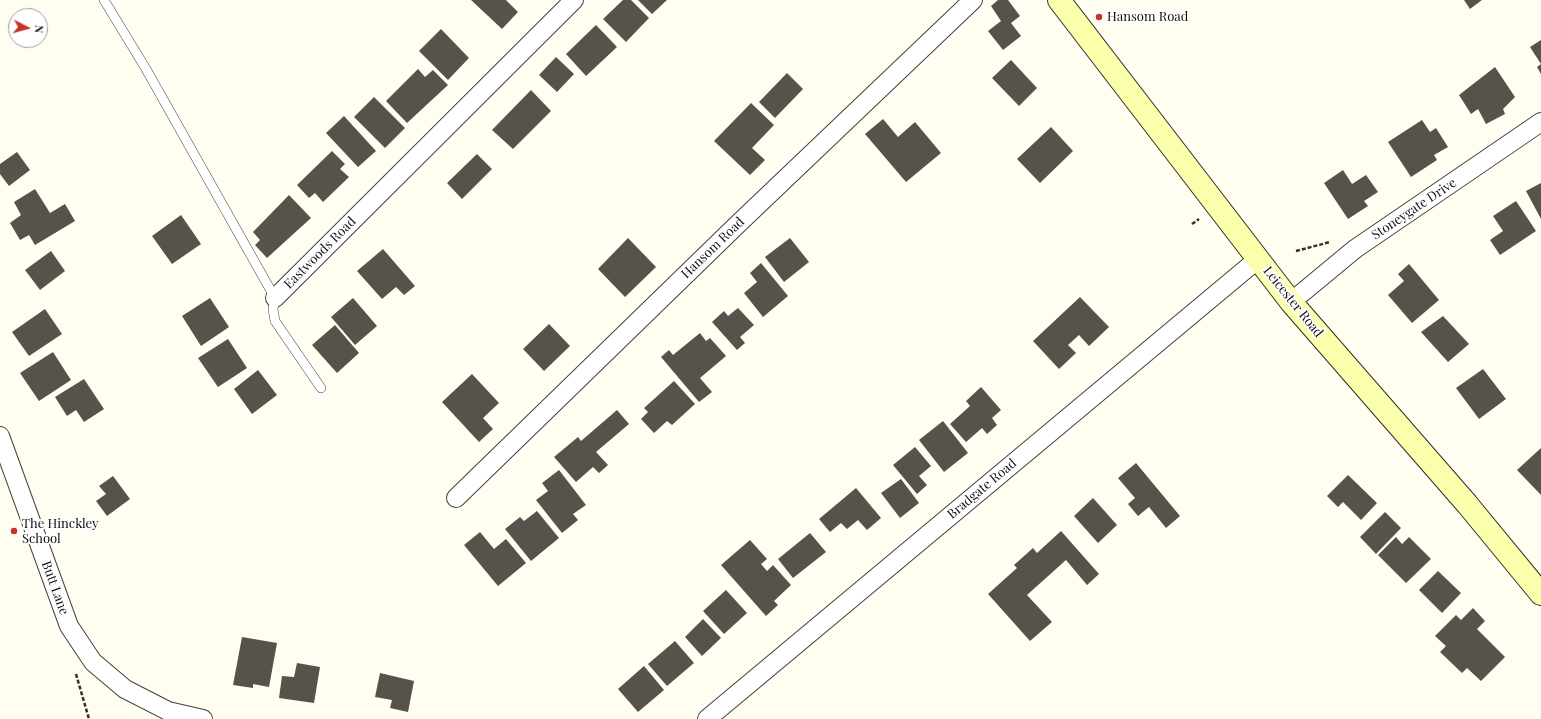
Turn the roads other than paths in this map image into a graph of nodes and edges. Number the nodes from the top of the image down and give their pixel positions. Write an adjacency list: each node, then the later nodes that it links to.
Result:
1 (104, 0): 7 (lane, Eastwoods Road)
2 (574, 0): 7 (street, Eastwoods Road)
3 (973, 0): 11 (street, Hansom Road)
4 (1059, 0): 6 (main road, Leicester Road)
5 (1541, 122): 8 (street, Stoneygate Drive)
6 (1258, 259): 8 (main road, Leicester Road); 14 (street, Bradgate Road)
7 (275, 298): 9 (lane)
8 (1291, 302): 12 (main road, Leicester Road)
9 (321, 388)
10 (2, 448): 13 (street, Butt Lane)
11 (456, 498)
12 (1541, 594)
13 (203, 719)
14 (707, 719)

